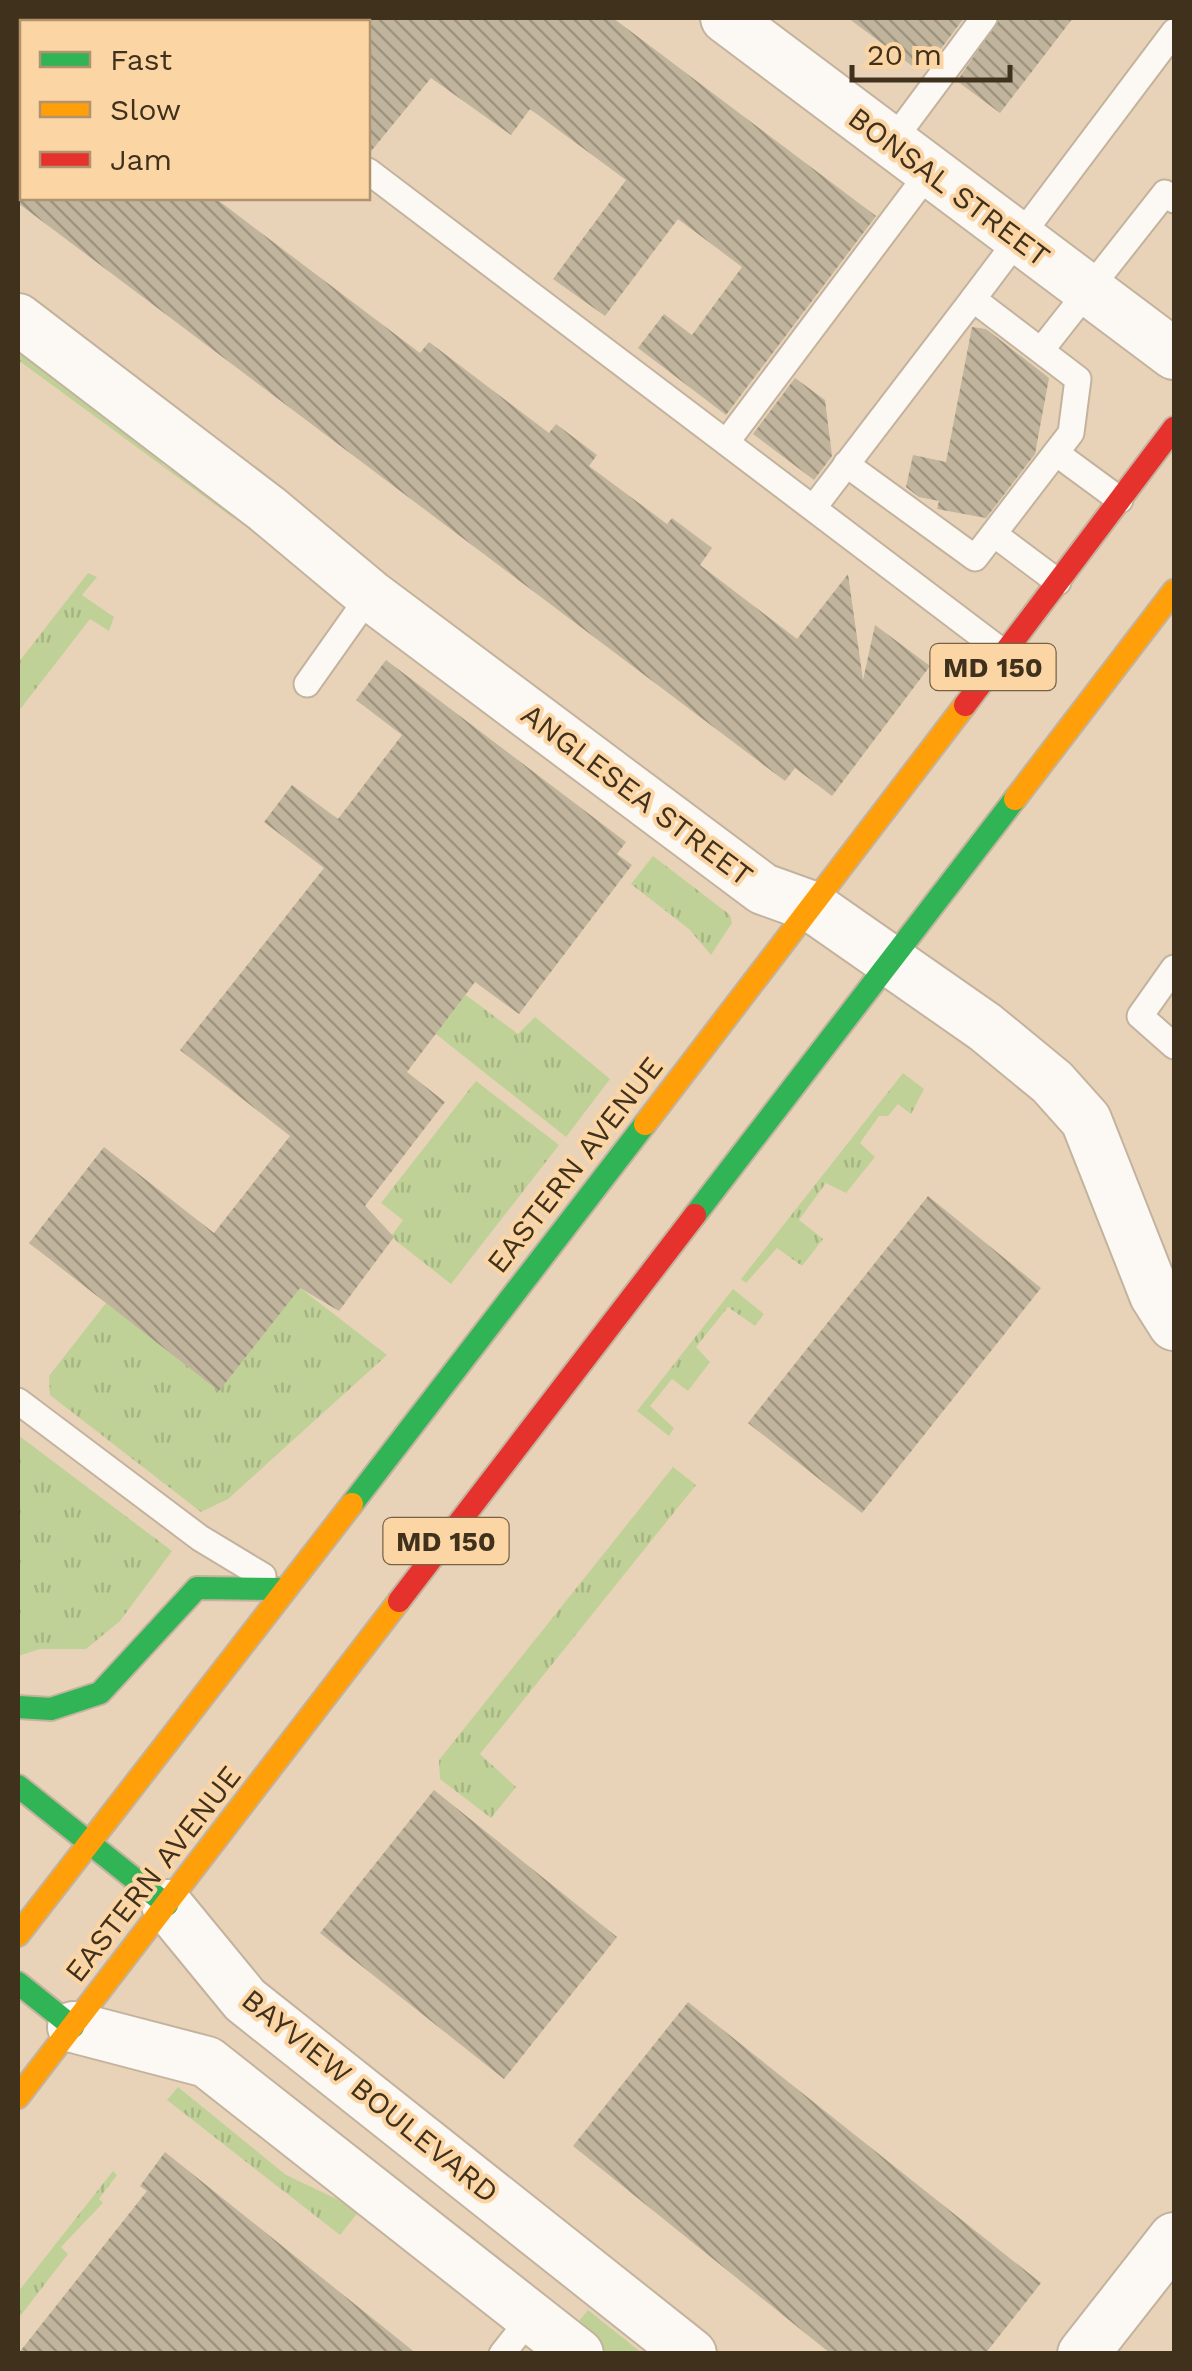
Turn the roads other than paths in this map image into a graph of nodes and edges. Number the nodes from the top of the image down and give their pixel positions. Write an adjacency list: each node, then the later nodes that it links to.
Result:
1 (726, 18): 4 (street, BONSAL STREET)
2 (984, 18): 4 (lane)
3 (1174, 32): 7 (lane)
4 (910, 157): 7 (street, BONSAL STREET); 14 (lane)
5 (370, 172): 14 (lane)
6 (1174, 200): 8 (lane)
7 (1019, 239): 8 (street, BONSAL STREET); 9 (lane)
8 (1091, 289): 11 (lane); 12 (street, BONSAL STREET)
9 (973, 299): 11 (lane); 16 (lane)
10 (18, 319): 22 (street, ANGLESEA STREET)
11 (1042, 349): 15 (lane)
12 (1174, 354)
13 (1174, 428): 17 (main road, EASTERN AVENUE / MD 150)
14 (728, 440): 18 (lane)
15 (1056, 453): 17 (lane); 19 (lane)
16 (846, 464): 18 (lane); 19 (lane)
17 (1120, 500): 20 (main road, EASTERN AVENUE / MD 150)
18 (814, 507): 23 (lane)
19 (994, 534): 20 (lane)
20 (1058, 582): 23 (main road, EASTERN AVENUE / MD 150)
21 (1174, 592): 26 (main road, EASTERN AVENUE / MD 150)
22 (370, 595): 24 (lane); 25 (street, ANGLESEA STREET)
23 (1004, 653): 25 (main road, EASTERN AVENUE / MD 150)
24 (307, 684)
25 (813, 907): 26 (street, ANGLESEA STREET); 31 (main road, EASTERN AVENUE / MD 150)
26 (890, 961): 29 (street, ANGLESEA STREET); 35 (main road, EASTERN AVENUE / MD 150)
27 (1174, 968): 28 (lane)
28 (1174, 1046)
29 (1168, 1296)
30 (18, 1401): 31 (lane)
31 (284, 1589): 32 (main road); 34 (main road, EASTERN AVENUE / MD 150)
32 (18, 1707)
33 (18, 1786): 34 (main road, BAYVIEW BOULEVARD)
34 (88, 1842): 35 (main road, BAYVIEW BOULEVARD); 36 (main road, EASTERN AVENUE / MD 150)
35 (167, 1905): 38 (main road, EASTERN AVENUE / MD 150); 43 (street, BAYVIEW BOULEVARD)
36 (18, 1935)
37 (18, 1983): 38 (main road)
38 (73, 2027): 39 (main road, EASTERN AVENUE / MD 150); 41 (street)
39 (18, 2097)
40 (1174, 2238): 44 (street)
41 (517, 2335): 42 (street)
42 (578, 2354)
43 (691, 2354)
44 (1083, 2354)

